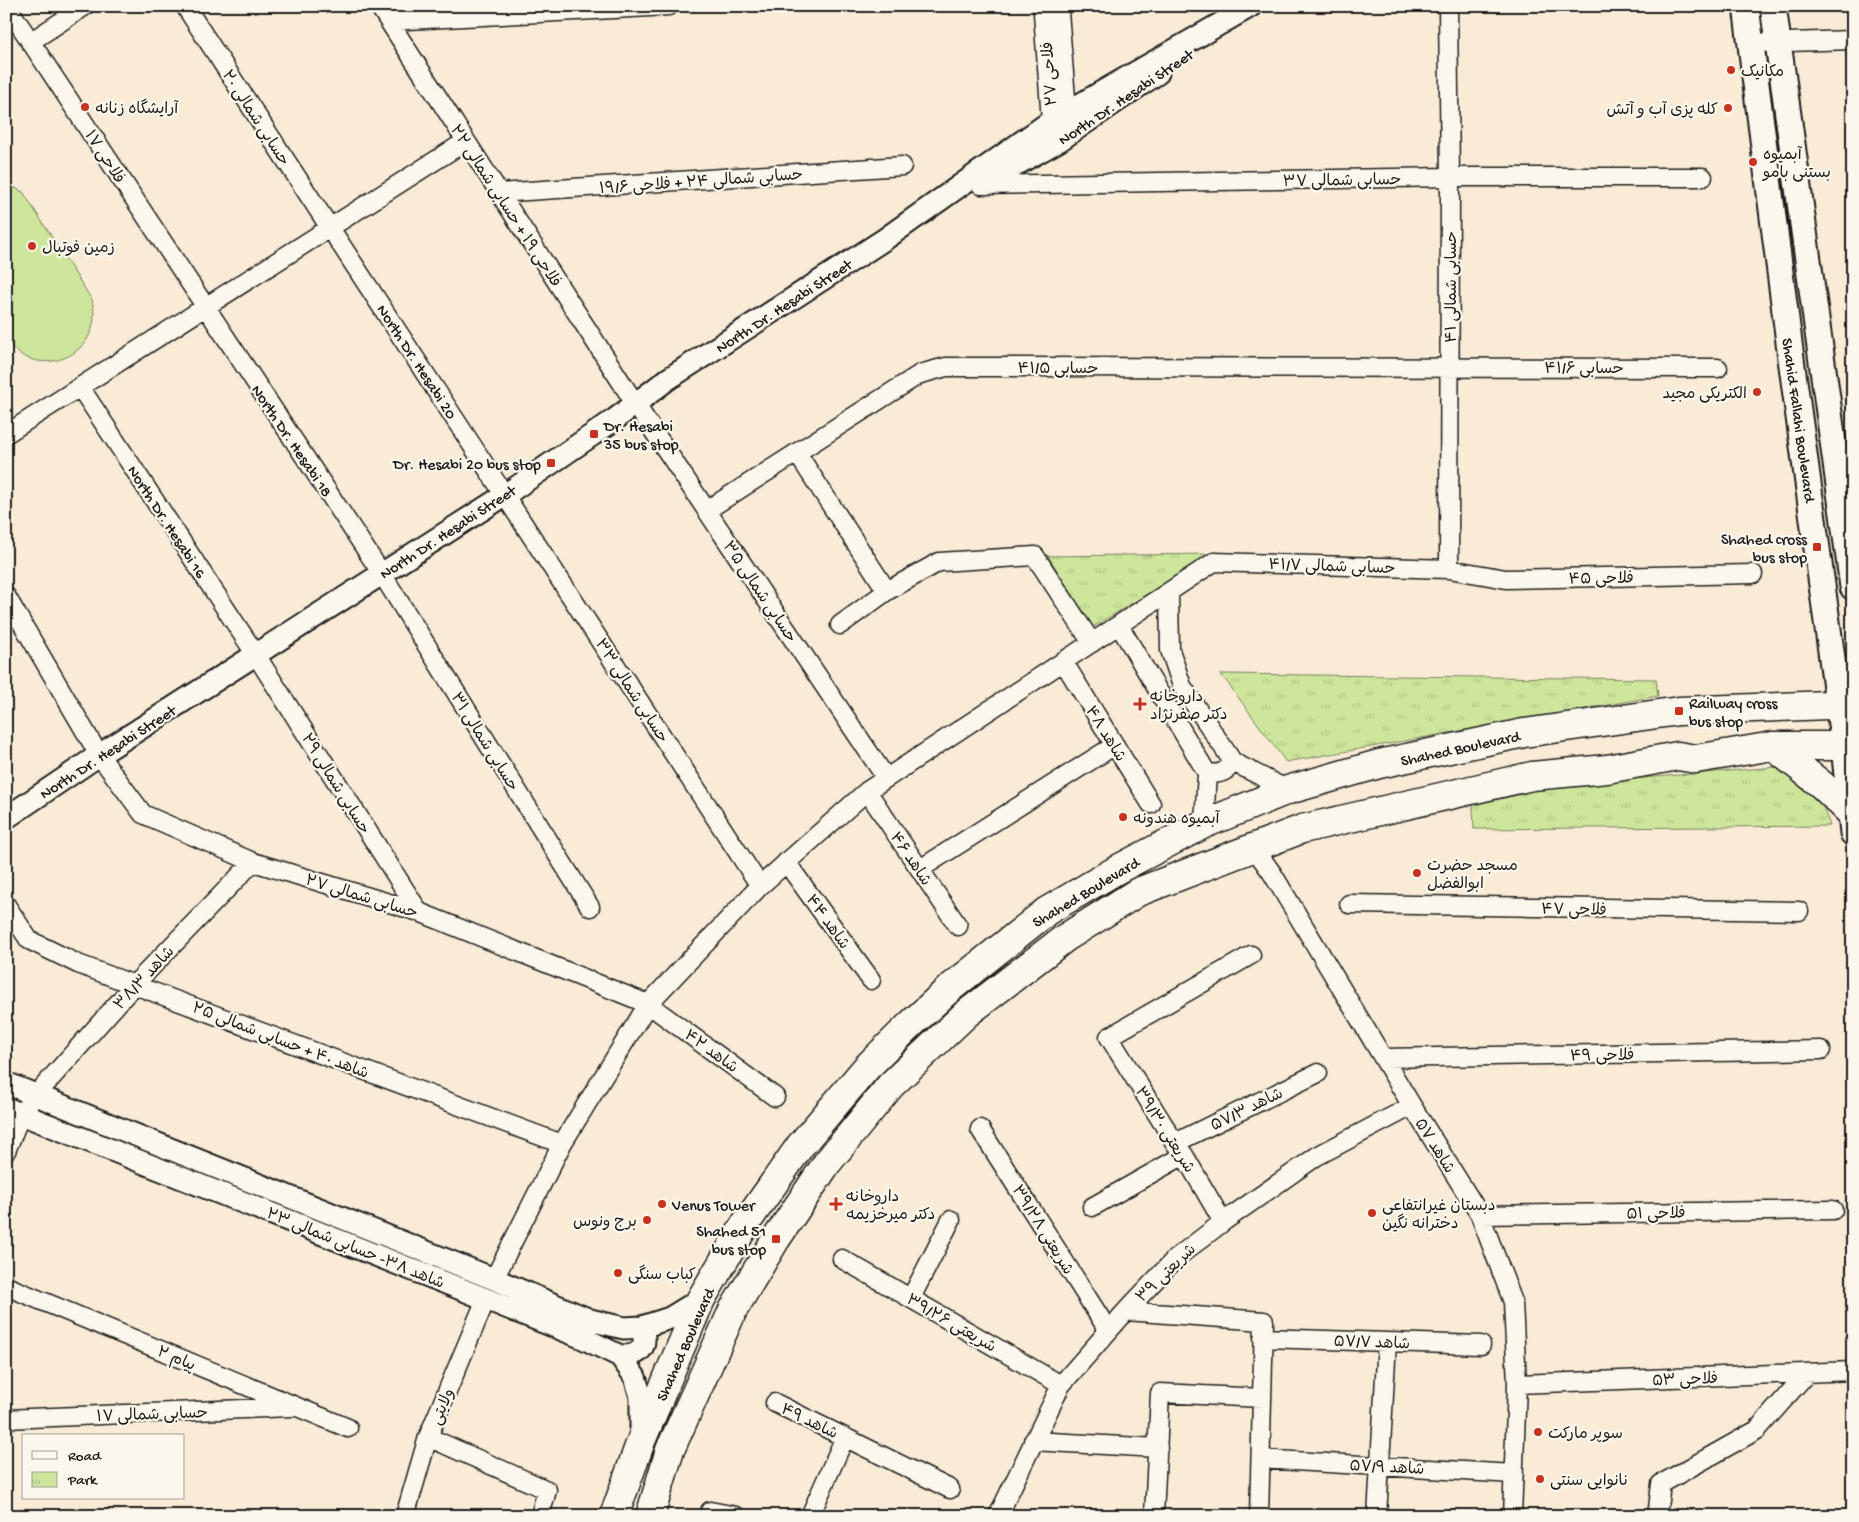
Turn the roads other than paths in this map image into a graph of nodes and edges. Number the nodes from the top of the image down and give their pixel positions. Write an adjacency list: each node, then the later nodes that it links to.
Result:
1 (7, 6): 14 (street, فلاحی ۱۷)
2 (85, 6): 14 (street)
3 (184, 6): 25 (street, حسابی شمالی ۲۰)
4 (669, 6): 12 (street)
5 (1044, 6): 17 (street, فلاحی ۲۷)
6 (1056, 6): 17 (street, فلاحی ۲۷)
7 (1252, 6): 17 (street, North Dr. Hesabi Street)
8 (1257, 6): 18 (street, North Dr. Hesabi Street)
9 (1448, 6): 21 (street, حسابی شمالی ۴۱)
10 (1746, 6): 15 (main road, Shahid Fallahi Boulevard)
11 (1773, 6): 16 (main road, Shahid Fallahi Boulevard)
12 (384, 14): 19 (street, فلاحی ۱۹ + حسابی شمالی ۲۲)
13 (1853, 40): 16 (street)
14 (30, 42): 27 (street, فلاحی ۱۷)
15 (1752, 43): 16 (street); 48 (main road, Shahid Fallahi Boulevard)
16 (1778, 43): 39 (main road, Shahid Fallahi Boulevard)
17 (1059, 115): 18 (street, فلاحی ۲۷); 26 (street, North Dr. Hesabi Street)
18 (1066, 136): 23 (street, North Dr. Hesabi Street)
19 (466, 141): 24 (street, فلاحی ۱۹ + حسابی شمالی ۲۲); 25 (street)
20 (902, 166): 24 (street, حسابی شمالی ۲۴ + فلاحی ۱۹/۶)
21 (1450, 177): 22 (street, حسابی شمالی ۳۷); 23 (street, حسابی شمالی ۳۷); 28 (street, حسابی شمالی ۴۱)
22 (1703, 177)
23 (981, 185): 26 (street, North Dr. Hesabi Street)
24 (499, 193): 31 (street, فلاحی ۱۹ + حسابی شمالی ۲۲)
25 (330, 228): 27 (street); 34 (street, North Dr. Hesabi 20)
26 (885, 239): 31 (street, North Dr. Hesabi Street)
27 (204, 307): 30 (street); 37 (street, North Dr. Hesabi 18)
28 (1450, 366): 29 (street, حسابی ۴۱/۶); 33 (street, حسابی ۴۱/۵); 36 (street, حسابی شمالی ۴۱)
29 (1718, 368)
30 (80, 387): 32 (street); 46 (street, North Dr. Hesabi 16)
31 (636, 405): 34 (street, North Dr. Hesabi Street); 35 (street, حسابی شمالی ۳۵)
32 (6, 434)
33 (797, 453): 35 (street, حسابی ۴۱/۵); 40 (street)
34 (505, 494): 37 (street, North Dr. Hesabi Street); 66 (street, حسابی شمالی ۳۳)
35 (707, 510): 55 (street, حسابی شمالی ۳۵)
36 (1449, 569): 38 (street, فلاحی ۴۵); 41 (street, حسابی شمالی ۴۱/۷)
37 (382, 574): 46 (street, North Dr. Hesabi Street); 68 (street, حسابی شمالی ۳۱)
38 (1753, 574)
39 (1853, 587)
40 (887, 591): 43 (street); 45 (street)
41 (1168, 592): 44 (street); 53 (street)
42 (6, 596): 52 (street, حسابی شمالی ۲۷)
43 (840, 625)
44 (1119, 625): 45 (street); 54 (street)
45 (1092, 643): 47 (street)
46 (256, 655): 52 (street, North Dr. Hesabi Street); 71 (street, حسابی شمالی ۲۹)
47 (1063, 662): 49 (street, شاهد ۴۸); 55 (street)
48 (1845, 705): 51 (main road, Shahid Fallahi Boulevard); 56 (main road, Shahed Boulevard)
49 (1115, 745): 58 (street, شاهد ۴۸); 65 (street)
50 (1773, 746): 51 (main road, Shahed Boulevard); 60 (main road); 62 (main road, Shahed Boulevard)
51 (1848, 746): 60 (main road, Shahid Fallahi Boulevard)
52 (99, 755): 59 (street, North Dr. Hesabi Street); 63 (street, حسابی شمالی ۲۷)
53 (1233, 762): 54 (street); 56 (street)
54 (1207, 773): 61 (street)
55 (886, 778): 57 (street)
56 (1288, 790): 61 (main road, Shahed Boulevard)
57 (867, 791): 64 (street); 65 (street, شاهد ۴۶)
58 (1151, 804)
59 (6, 818)
60 (1851, 823)
61 (1204, 824): 99 (main road, Shahed Boulevard)
62 (1254, 848): 78 (street, شاهد ۵۷); 129 (main road, Shahed Boulevard)
63 (253, 862): 71 (street, حسابی شمالی ۲۷); 75 (street, شاهد ۳۸/۳)
64 (786, 862): 66 (street); 74 (street, شاهد ۴۴)
65 (920, 869): 72 (street, شاهد ۴۶)
66 (760, 886): 76 (street)
67 (1349, 904): 70 (street, فلاحی ۴۷)
68 (590, 907)
69 (10, 911): 75 (street, شاهد ۴۰ + حسابی شمالی ۲۵)
70 (1799, 911)
71 (419, 912): 76 (street, حسابی شمالی ۲۷)
72 (958, 926)
73 (1251, 955): 87 (street, شریعتی ۳۹/۳۰)
74 (871, 980)
75 (135, 984): 81 (street, شاهد ۳۸/۳); 86 (street, شاهد ۴۰ + حسابی شمالی ۲۵)
76 (648, 1004): 82 (street, شاهد ۴۲); 86 (street)
77 (1820, 1050): 78 (street, فلاحی ۴۹)
78 (1384, 1058): 83 (street, شاهد ۵۷)
79 (1318, 1073): 87 (street, شاهد ۵۷/۳)
80 (6, 1083): 81 (street, شاهد ۳۸- حسابی شمالی ۲۳)
81 (36, 1095): 84 (street, شاهد ۳۸/۳); 95 (street, شاهد ۳۸- حسابی شمالی ۲۳)
82 (775, 1097)
83 (1412, 1106): 91 (street, شاهد ۵۷); 93 (street, شریعتی ۳۹)
84 (14, 1111): 88 (street, شاهد ۳۸/۳); 98 (street, شاهد ۳۸- حسابی شمالی ۲۳)
85 (980, 1128): 102 (street, شریعتی ۳۹/۲۸)
86 (562, 1144): 95 (street)
87 (1179, 1149): 89 (street, شاهد ۵۷/۳); 93 (street, شریعتی ۳۹/۳۰)
88 (6, 1151)
89 (1092, 1208)
90 (1833, 1210): 91 (street, فلاحی ۵۱)
91 (1480, 1215): 109 (street, شاهد ۵۷)
92 (951, 1220): 97 (street)
93 (1223, 1222): 100 (street, شریعتی ۳۹)
94 (842, 1259): 97 (street, شریعتی ۳۹/۲۶)
95 (494, 1279): 101 (street, شاهد ۳۸- حسابی شمالی ۲۳)
96 (6, 1286): 113 (street, پیام ۲)
97 (911, 1298): 110 (street, شریعتی ۳۹/۲۶)
98 (486, 1299): 106 (street, شاهد ۳۸- حسابی شمالی ۲۳); 116 (street, ولایتی)
99 (701, 1299): 101 (street, شاهد ۳۸- حسابی شمالی ۲۳); 118 (main road, Shahed Boulevard)
100 (1126, 1311): 102 (street, شریعتی ۳۹); 103 (street)
101 (642, 1327): 106 (street)
102 (1108, 1330): 110 (street, شریعتی ۳۹)
103 (1263, 1338): 104 (street, شاهد ۵۷/۷); 111 (street)
104 (1387, 1342): 105 (street, شاهد ۵۷/۷); 122 (street)
105 (1481, 1345)
106 (620, 1356): 118 (street, شاهد ۳۸- حسابی شمالی ۲۳)
107 (1853, 1371): 108 (street, فلاحی ۵۳)
108 (1807, 1373): 109 (street, فلاحی ۵۳); 137 (street)
109 (1517, 1384): 123 (street, شاهد ۵۷)
110 (1061, 1385): 119 (street, شریعتی ۳۹)
111 (1262, 1398): 120 (street); 121 (street)
112 (775, 1403): 117 (street, شاهد ۴۹)
113 (297, 1407): 114 (street, حسابی شمالی ۱۷); 115 (street, پیام ۲)
114 (6, 1419)
115 (348, 1428)
116 (428, 1437): 126 (street, ولایتی); 127 (street)
117 (845, 1437): 124 (street, شاهد ۴۹); 131 (street)
118 (641, 1441): 128 (main road, Shahed Boulevard)
119 (1033, 1441): 120 (street); 132 (street, شریعتی ۳۹)
120 (1158, 1448): 133 (street)
121 (1261, 1459): 122 (street, شاهد ۵۷/۹); 134 (street)
122 (1380, 1466): 123 (street, شاهد ۵۷/۹); 135 (street)
123 (1514, 1474): 136 (street, شاهد ۵۷)
124 (950, 1488)
125 (710, 1511): 130 (street)
126 (405, 1516)
127 (540, 1516)
128 (614, 1516)
129 (650, 1516)
130 (736, 1516)
131 (810, 1516)
132 (998, 1516)
133 (1154, 1516)
134 (1259, 1516)
135 (1377, 1516)
136 (1512, 1516)
137 (1658, 1516)

